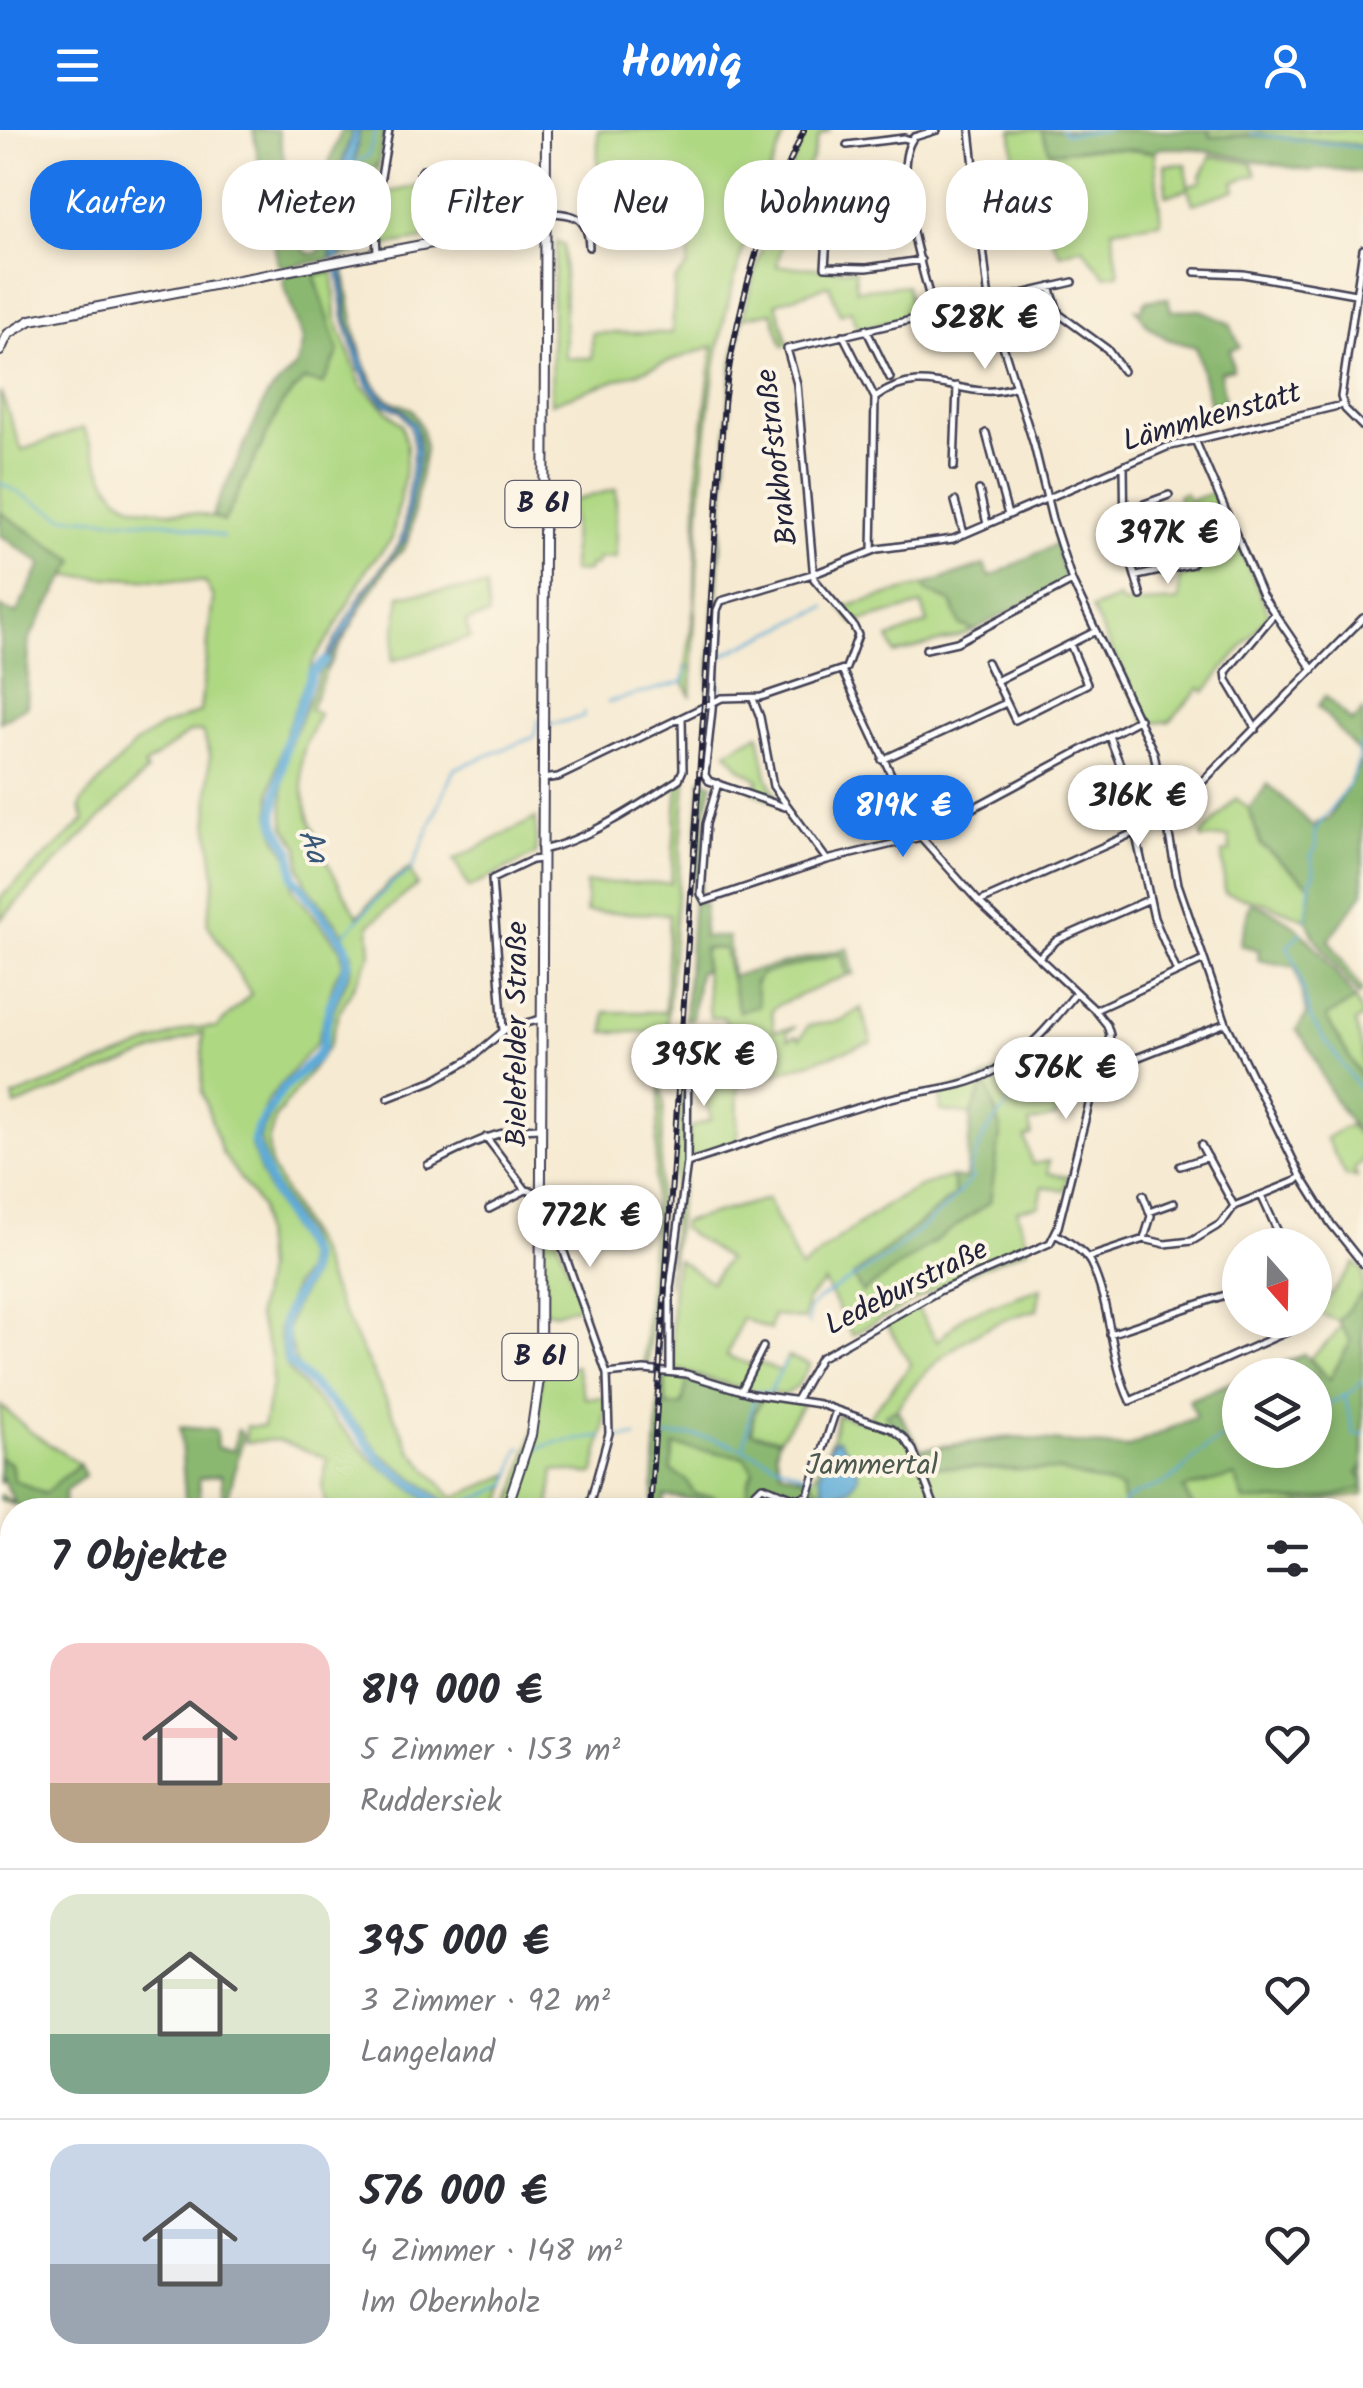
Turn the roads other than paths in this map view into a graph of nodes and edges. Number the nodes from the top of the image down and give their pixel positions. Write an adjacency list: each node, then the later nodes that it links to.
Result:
1 (390, 130): 14 (street)
2 (546, 130): 7 (main road, B 61)
3 (936, 130): 5 (street)
4 (970, 130): 20 (street)
5 (910, 140): 6 (street); 8 (street)
6 (847, 145)
7 (546, 160)
8 (906, 160)
9 (411, 247): 14 (main road)
10 (1363, 249): 19 (street)
11 (546, 250): 67 (main road, Bielefelder Straße / B 61)
12 (825, 250): 15 (street)
13 (919, 250): 15 (street)
14 (377, 253): 24 (main road)
15 (921, 260): 21 (street)
16 (1196, 272): 19 (street)
17 (1073, 282): 18 (street, Brakhofstraße)
18 (1050, 287): 20 (street, Brakhofstraße); 25 (street)
19 (1356, 294): 30 (street)
20 (989, 302): 21 (street, Brakhofstraße); 28 (street)
21 (934, 313): 22 (street, Brakhofstraße)
22 (866, 329): 23 (street, Brakhofstraße); 26 (street)
23 (843, 335): 29 (street); 46 (street, Brakhofstraße)
24 (0, 352)
25 (1123, 372)
26 (890, 378)
27 (957, 386): 28 (street); 29 (street); 35 (street)
28 (1016, 386): 38 (street)
29 (875, 398): 44 (street)
30 (1342, 405): 31 (street); 33 (street, Lämmkenstatt)
31 (1363, 426)
32 (986, 433): 41 (street)
33 (1195, 440): 34 (street, Lämmkenstatt); 50 (street)
34 (1124, 466): 38 (street, Lämmkenstatt); 40 (street)
35 (954, 467)
36 (979, 490): 42 (street)
37 (1169, 496): 40 (street)
38 (1046, 498): 41 (street, Lämmkenstatt); 48 (street)
39 (955, 501): 43 (street)
40 (1125, 512): 47 (street)
41 (1008, 515): 42 (street, Lämmkenstatt)
42 (986, 524): 43 (street, Lämmkenstatt)
43 (964, 534): 44 (street, Lämmkenstatt)
44 (872, 550): 46 (street, Lämmkenstatt)
45 (1192, 564): 47 (street)
46 (813, 573): 56 (street, Brakhofstraße); 60 (street, Lämmkenstatt)
47 (1137, 576): 49 (street)
48 (1069, 582): 52 (street); 54 (street)
49 (1140, 596)
50 (1274, 613): 57 (street); 64 (street)
51 (1363, 618): 57 (street)
52 (1094, 632): 53 (street); 63 (street)
53 (1070, 644): 58 (street); 61 (street)
54 (926, 649)
55 (987, 662): 58 (street)
56 (844, 669): 59 (street); 66 (street)
57 (1312, 670): 64 (street)
58 (996, 681): 61 (street)
59 (753, 699): 60 (street); 69 (street)
60 (713, 702): 62 (street); 68 (street)
61 (1006, 703): 66 (street)
62 (682, 718): 67 (street); 73 (street)
63 (1138, 720): 65 (street); 70 (street)
64 (1256, 728): 70 (street)
65 (1109, 736): 71 (street); 72 (street)
66 (882, 760): 72 (street)
67 (542, 780): 73 (main road, Bielefelder Straße / B 61)
68 (718, 783): 69 (street); 74 (street)
69 (785, 807): 74 (street)
70 (1165, 819): 71 (street); 78 (street)
71 (1136, 832): 75 (street); 76 (street)
72 (920, 836): 74 (street); 76 (street)
73 (542, 854): 82 (main road, Bielefelder Straße / B 61); 84 (street)
74 (827, 860)
75 (1150, 899): 77 (street); 79 (street)
76 (979, 902): 77 (street)
77 (1039, 957): 80 (street)
78 (1204, 960): 79 (street); 83 (street)
79 (1178, 972): 81 (street)
80 (1076, 993): 81 (street); 92 (street)
81 (1095, 1010): 86 (street)
82 (541, 1018): 84 (street); 88 (main road, Bielefelder Straße / B 61)
83 (1226, 1023): 86 (street); 95 (street)
84 (503, 1030): 87 (street)
85 (688, 1054): 92 (street)
86 (1098, 1073): 105 (street)
87 (388, 1098)
88 (540, 1128): 89 (street); 99 (main road, Bielefelder Straße / B 61)
89 (486, 1137): 93 (street); 96 (street)
90 (1201, 1146): 91 (street)
91 (1208, 1157): 94 (street); 101 (street)
92 (687, 1163): 113 (street)
93 (428, 1165)
94 (1180, 1166)
95 (1301, 1176): 98 (street); 108 (street)
96 (526, 1190): 99 (street); 102 (street)
97 (1142, 1195): 103 (street)
98 (1261, 1195): 101 (street); 104 (street)
99 (540, 1196): 114 (street); 118 (main road, Bielefelder Straße / B 61)
100 (1174, 1203): 103 (street)
101 (1234, 1206): 106 (street)
102 (489, 1209)
103 (1149, 1212): 106 (street)
104 (1276, 1228)
105 (1056, 1234): 107 (street); 116 (street, Ledeburstraße)
106 (1144, 1238): 107 (street)
107 (1087, 1258): 110 (street)
108 (1363, 1264)
109 (1222, 1296): 110 (street)
110 (1110, 1334): 111 (street)
111 (1273, 1338)
112 (763, 1347): 115 (street)
113 (670, 1372): 114 (street); 115 (street)
114 (608, 1374): 119 (street)
115 (740, 1391): 116 (street)
116 (796, 1400): 117 (street)
117 (836, 1410): 122 (street); 123 (street)
118 (510, 1498)
119 (591, 1498)
120 (754, 1498): 121 (street)
121 (794, 1498)
122 (794, 1498)
123 (931, 1498)

